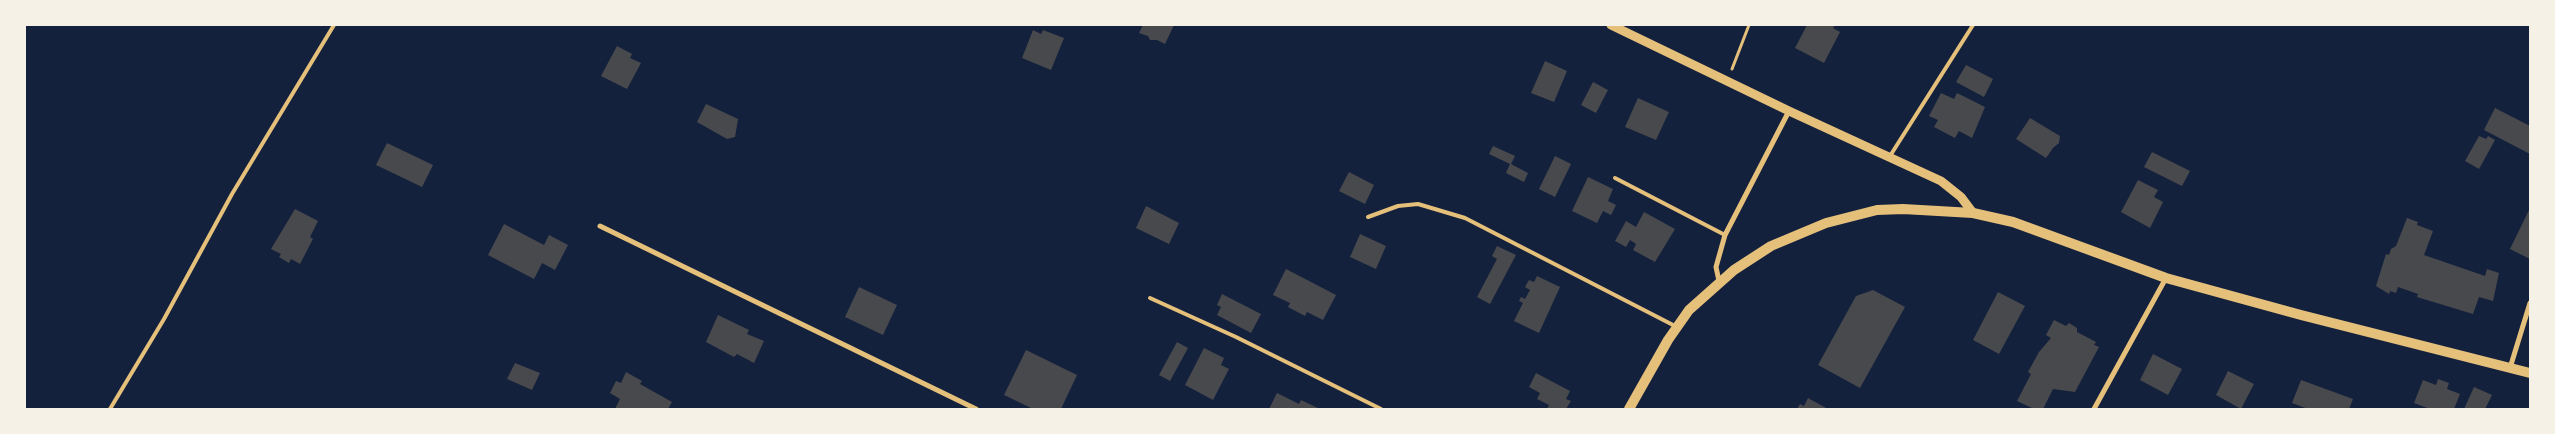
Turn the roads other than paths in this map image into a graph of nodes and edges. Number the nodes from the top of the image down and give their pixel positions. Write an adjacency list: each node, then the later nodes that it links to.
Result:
1 (334, 25): 18 (lane)
2 (1611, 25): 4 (street)
3 (1972, 25): 5 (lane)
4 (1789, 111): 5 (street); 10 (street)
5 (1889, 157): 7 (street)
6 (1615, 178): 10 (lane)
7 (1973, 212): 11 (main road); 12 (main road)
8 (1368, 217): 15 (lane)
9 (600, 226): 19 (street)
10 (1725, 235): 12 (street)
11 (2166, 278): 16 (main road); 22 (street)
12 (1719, 281): 15 (main road)
13 (1150, 298): 20 (lane)
14 (2530, 303): 16 (street)
15 (1677, 328): 21 (main road)
16 (2510, 368): 17 (main road)
17 (2530, 373)
18 (110, 409)
19 (976, 409)
20 (1381, 409)
21 (1629, 409)
22 (2094, 409)

